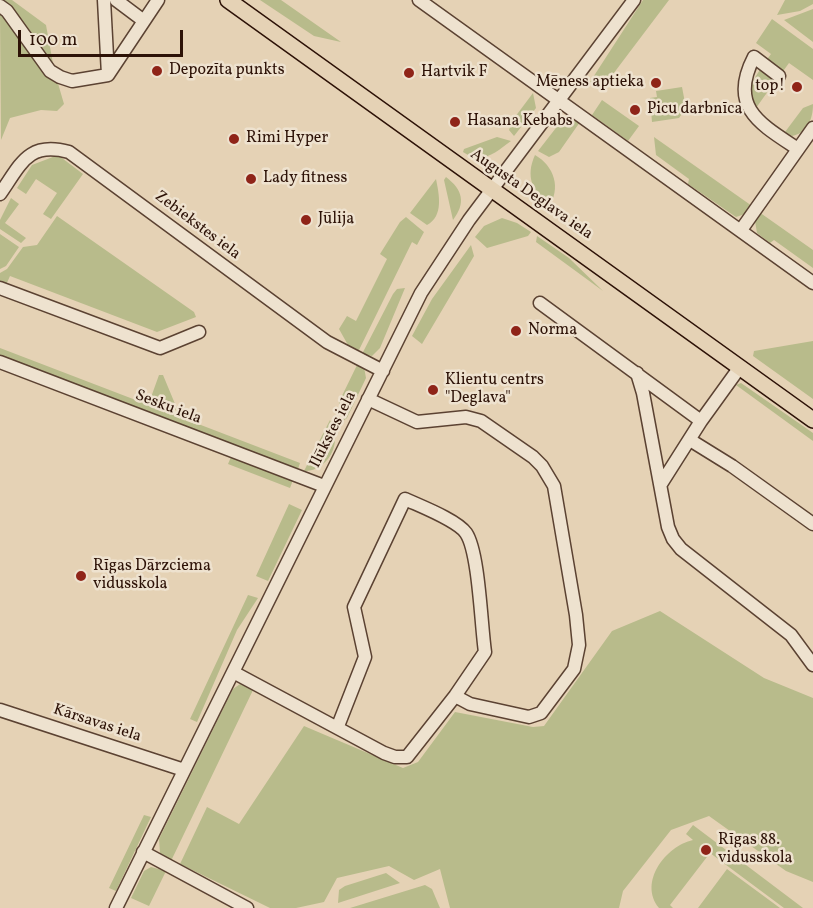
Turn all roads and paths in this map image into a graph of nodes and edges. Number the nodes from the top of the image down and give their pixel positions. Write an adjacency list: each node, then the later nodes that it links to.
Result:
1 (104, 0): 9 (street)
2 (116, 0): 8 (street)
3 (158, 0): 8 (street)
4 (228, 0): 14 (main road, Augusta Deglava iela)
5 (419, 0): 11 (street)
6 (634, 0): 11 (street, Ilūkstes iela)
7 (0, 6): 9 (street)
8 (144, 21): 9 (street)
9 (108, 75)
10 (779, 76): 13 (street)
11 (561, 100): 14 (street, Ilūkstes iela); 16 (street)
12 (813, 128): 13 (street)
13 (798, 149): 16 (street)
14 (493, 190): 22 (main road, Augusta Deglava iela); 23 (street, Ilūkstes iela)
15 (0, 194): 23 (street, Zebiekstes iela)
16 (741, 230): 17 (street)
17 (813, 283)
18 (0, 288): 20 (street)
19 (540, 303): 24 (street)
20 (199, 332)
21 (0, 362): 30 (street, Sesku iela)
22 (740, 368): 26 (main road, Augusta Deglava iela); 27 (street)
23 (383, 371): 25 (street, Ilūkstes iela)
24 (637, 373): 27 (street); 29 (street)
25 (368, 399): 30 (street, Ilūkstes iela); 34 (street)
26 (813, 420)
27 (701, 421): 28 (street)
28 (690, 440): 29 (street); 31 (street)
29 (661, 484): 32 (street)
30 (324, 486): 33 (street, Ilūkstes iela)
31 (813, 524)
32 (813, 665)
33 (233, 672): 36 (street); 37 (street, Ilūkstes iela)
34 (455, 696): 36 (street); 36 (street)
35 (0, 710): 37 (street, Kārsavas iela)
36 (338, 726)
37 (184, 770): 38 (street, Ilūkstes iela)
38 (143, 852): 39 (street); 40 (street, Ilūkstes iela)
39 (240, 906)
40 (116, 908)

